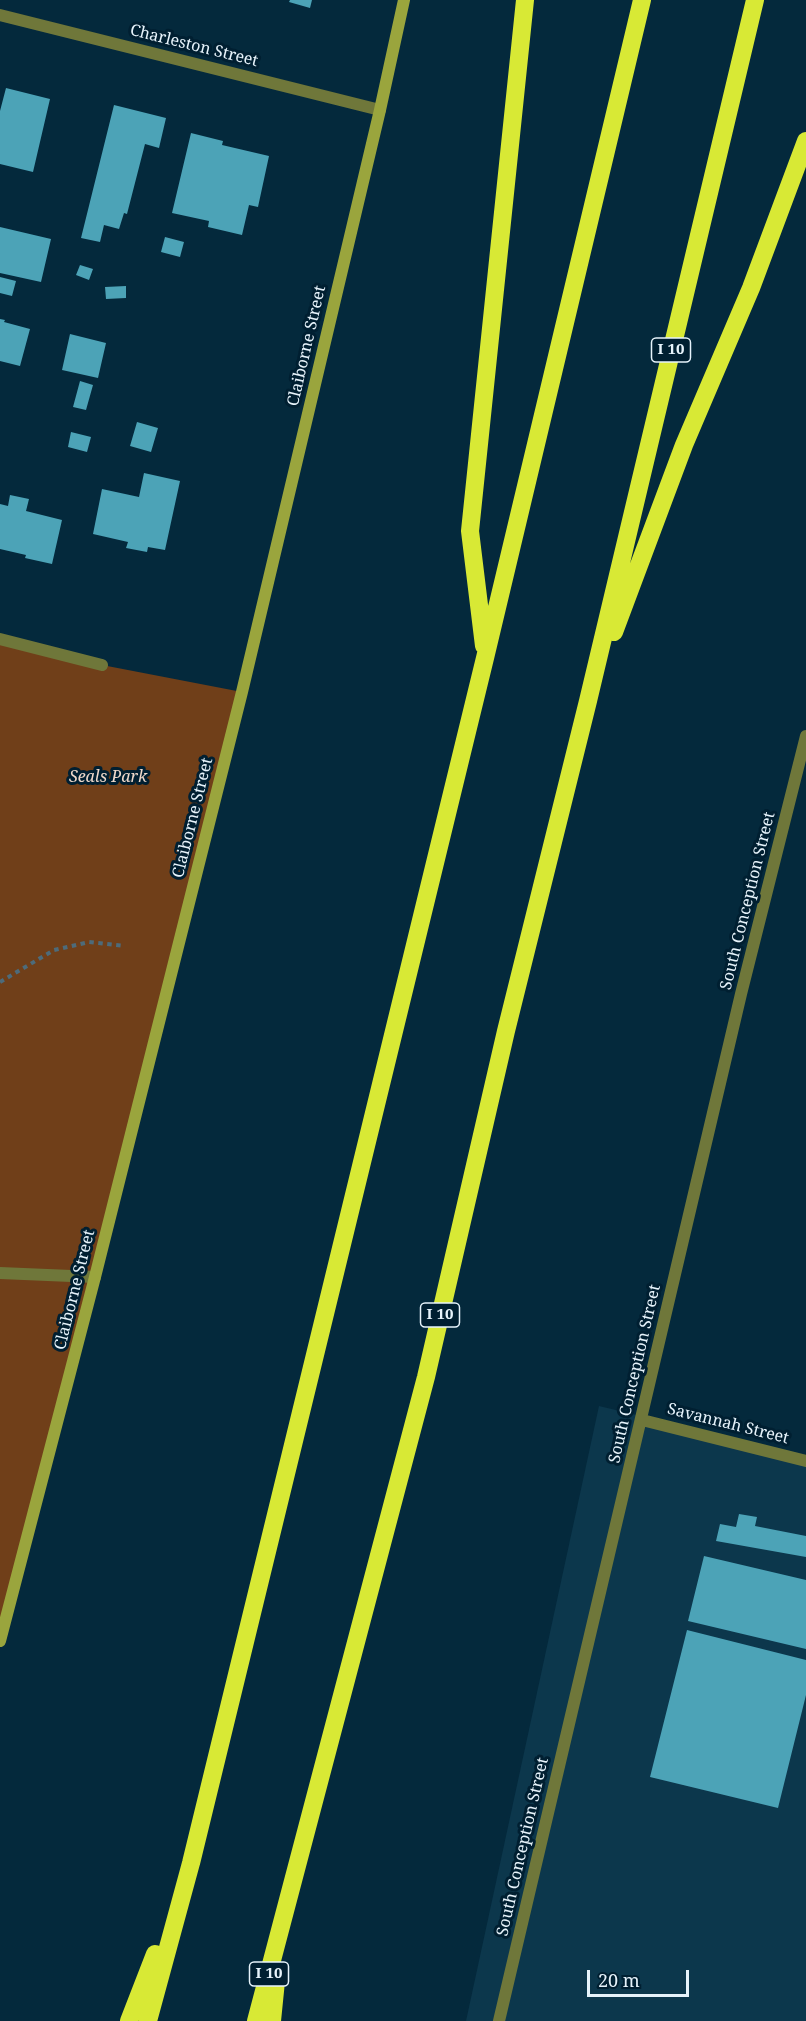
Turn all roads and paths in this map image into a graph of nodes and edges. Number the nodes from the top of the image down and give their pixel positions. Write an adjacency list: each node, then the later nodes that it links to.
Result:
1 (404, 0): 6 (street, Claiborne Street)
2 (525, 0): 9 (highway)
3 (642, 0): 9 (highway)
4 (755, 0): 11 (highway, I 10)
5 (0, 15): 6 (street, Charleston Street)
6 (380, 110): 16 (street, Claiborne Street)
7 (806, 141): 11 (highway)
8 (0, 639): 10 (street)
9 (485, 658): 20 (highway)
10 (102, 665)
11 (588, 701): 21 (highway, I 10)
12 (806, 736): 17 (street, South Conception Street)
13 (125, 945): 14 (path)
14 (0, 982)
15 (0, 1273): 16 (street)
16 (95, 1277): 19 (street, Claiborne Street)
17 (642, 1420): 18 (street, Savannah Street); 26 (street, South Conception Street)
18 (806, 1461)
19 (0, 1641)
20 (191, 1863): 22 (highway); 23 (highway)
21 (281, 1926): 24 (highway, I 10); 25 (highway)
22 (129, 2021)
23 (148, 2021)
24 (256, 2021)
25 (272, 2021)
26 (499, 2021)

